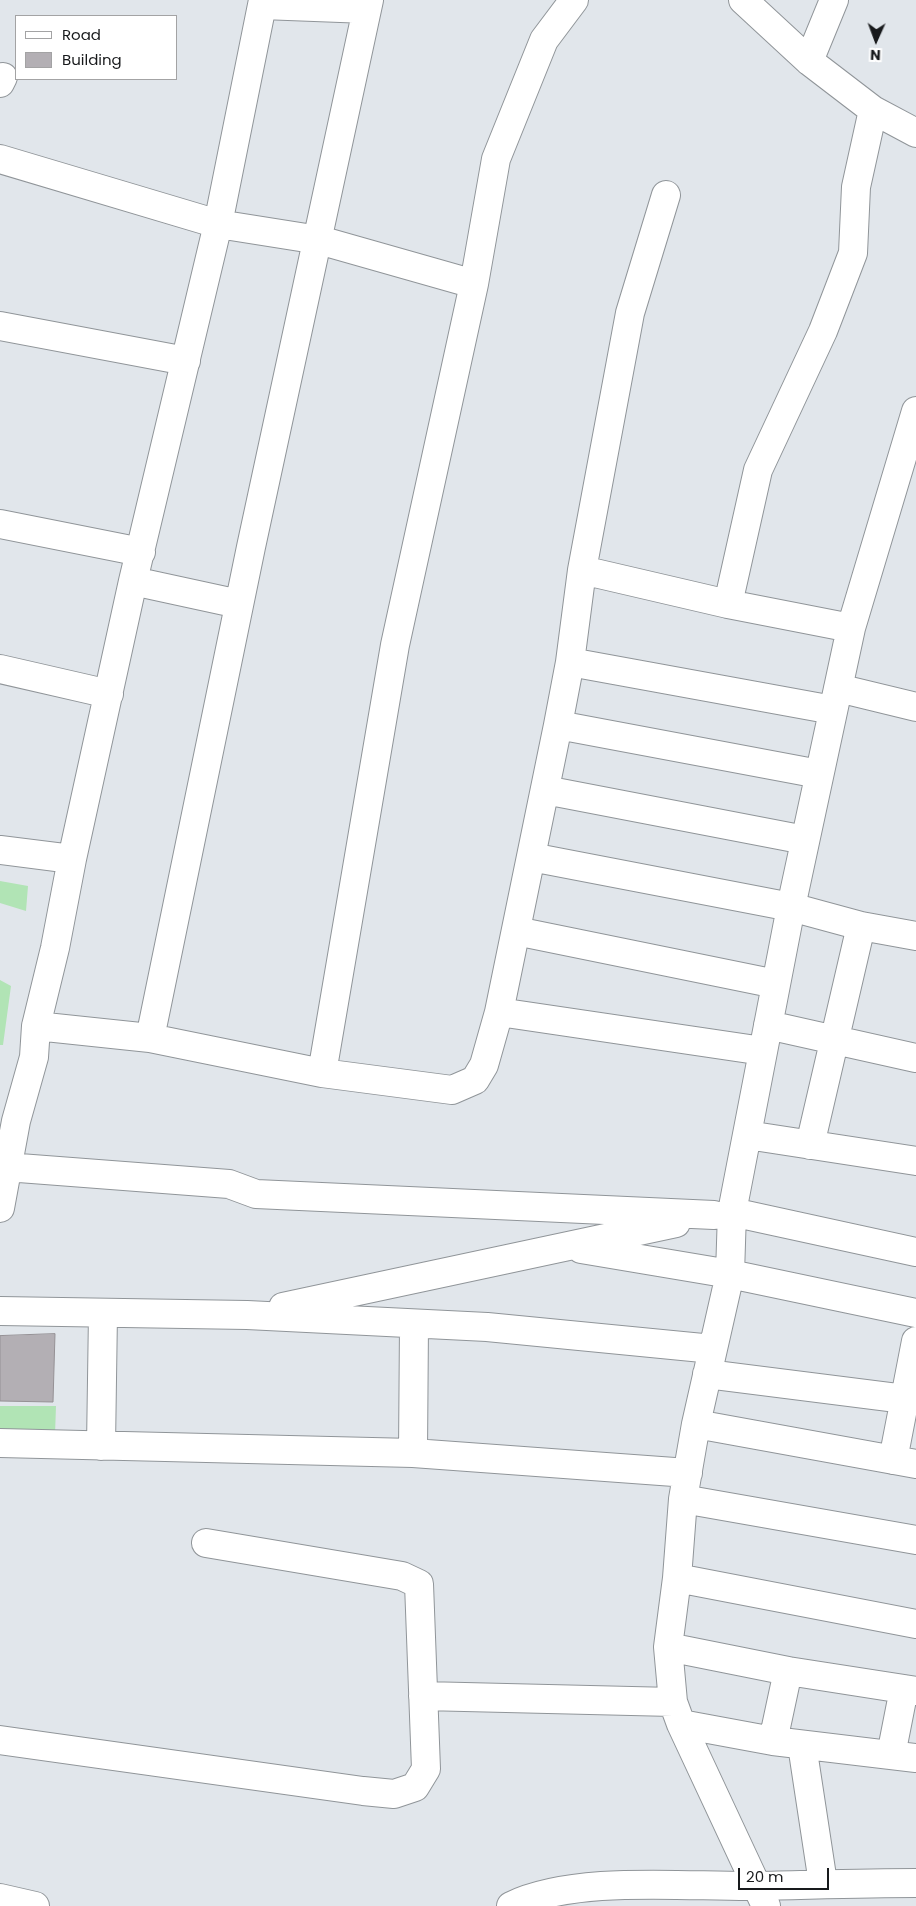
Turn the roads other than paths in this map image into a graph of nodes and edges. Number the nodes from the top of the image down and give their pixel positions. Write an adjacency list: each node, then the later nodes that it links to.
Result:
1 (574, 0): 13 (street)
2 (743, 0): 6 (street)
3 (834, 0): 6 (street)
4 (263, 3): 5 (street); 11 (street)
5 (368, 5): 12 (street)
6 (809, 61): 7 (street)
7 (873, 110): 8 (street); 22 (street)
8 (916, 133)
9 (0, 159): 11 (street)
10 (666, 195): 19 (street)
11 (218, 224): 12 (street); 15 (street)
12 (319, 240): 13 (street); 21 (street)
13 (474, 284): 48 (street)
14 (0, 326): 15 (street)
15 (186, 361): 18 (street)
16 (916, 411): 23 (street)
17 (0, 524): 18 (street)
18 (141, 552): 20 (street)
19 (582, 570): 22 (street); 24 (street)
20 (133, 581): 21 (street); 26 (street)
21 (238, 604): 44 (street)
22 (728, 604): 23 (street)
23 (851, 628): 27 (street)
24 (570, 662): 27 (street); 29 (street)
25 (0, 669): 26 (street)
26 (109, 694): 35 (street)
27 (836, 699): 28 (street); 30 (street)
28 (916, 708)
29 (558, 725): 30 (street); 31 (street)
30 (819, 774): 32 (street)
31 (545, 790): 32 (street); 34 (street)
32 (805, 840): 36 (street)
33 (0, 850): 35 (street)
34 (531, 857): 36 (street); 38 (street)
35 (72, 859): 43 (street)
36 (791, 907): 37 (street); 40 (street)
37 (861, 926): 39 (street); 45 (street)
38 (516, 931): 40 (street); 41 (street)
39 (916, 936)
40 (776, 984): 42 (street)
41 (499, 1012): 46 (street); 48 (street)
42 (768, 1025): 45 (street); 46 (street)
43 (36, 1026): 44 (street); 52 (street)
44 (150, 1038): 48 (street)
45 (834, 1040): 47 (street); 50 (street)
46 (763, 1052): 49 (street)
47 (916, 1058)
48 (322, 1073)
49 (747, 1135): 50 (street); 54 (street)
50 (810, 1145): 51 (street)
51 (916, 1161)
52 (6, 1167): 53 (street); 55 (street)
53 (0, 1201)
54 (732, 1212): 56 (street); 57 (street)
55 (565, 1247): 57 (street); 61 (street)
56 (916, 1252)
57 (730, 1274): 60 (street); 64 (street)
58 (0, 1311): 59 (street)
59 (103, 1313): 61 (street); 68 (street)
60 (916, 1313)
61 (247, 1315): 62 (street)
62 (414, 1324): 64 (street); 69 (street)
63 (916, 1341): 65 (street)
64 (710, 1361): 65 (street); 66 (street)
65 (905, 1399): 70 (street)
66 (696, 1424): 70 (street); 71 (street)
67 (0, 1442): 68 (street)
68 (102, 1446): 69 (street)
69 (413, 1453): 71 (street)
70 (904, 1462)
71 (685, 1486): 72 (street); 74 (street)
72 (916, 1540)
73 (206, 1543): 79 (street)
74 (677, 1578): 75 (street); 76 (street)
75 (915, 1620)
76 (668, 1647): 77 (street); 80 (street)
77 (788, 1671): 78 (street); 82 (street)
78 (910, 1690): 84 (street)
79 (423, 1696): 80 (street); 81 (street)
80 (677, 1713): 82 (street); 88 (street)
81 (0, 1740)
82 (773, 1741): 83 (street)
83 (802, 1745): 84 (street); 85 (street)
84 (903, 1757)
85 (823, 1883): 86 (street); 88 (street)
86 (916, 1883)
87 (617, 1896): 88 (street); 90 (street)
88 (761, 1896)
89 (0, 1898): 91 (street)
90 (542, 1900): 92 (street)
91 (36, 1906)
92 (511, 1906)

